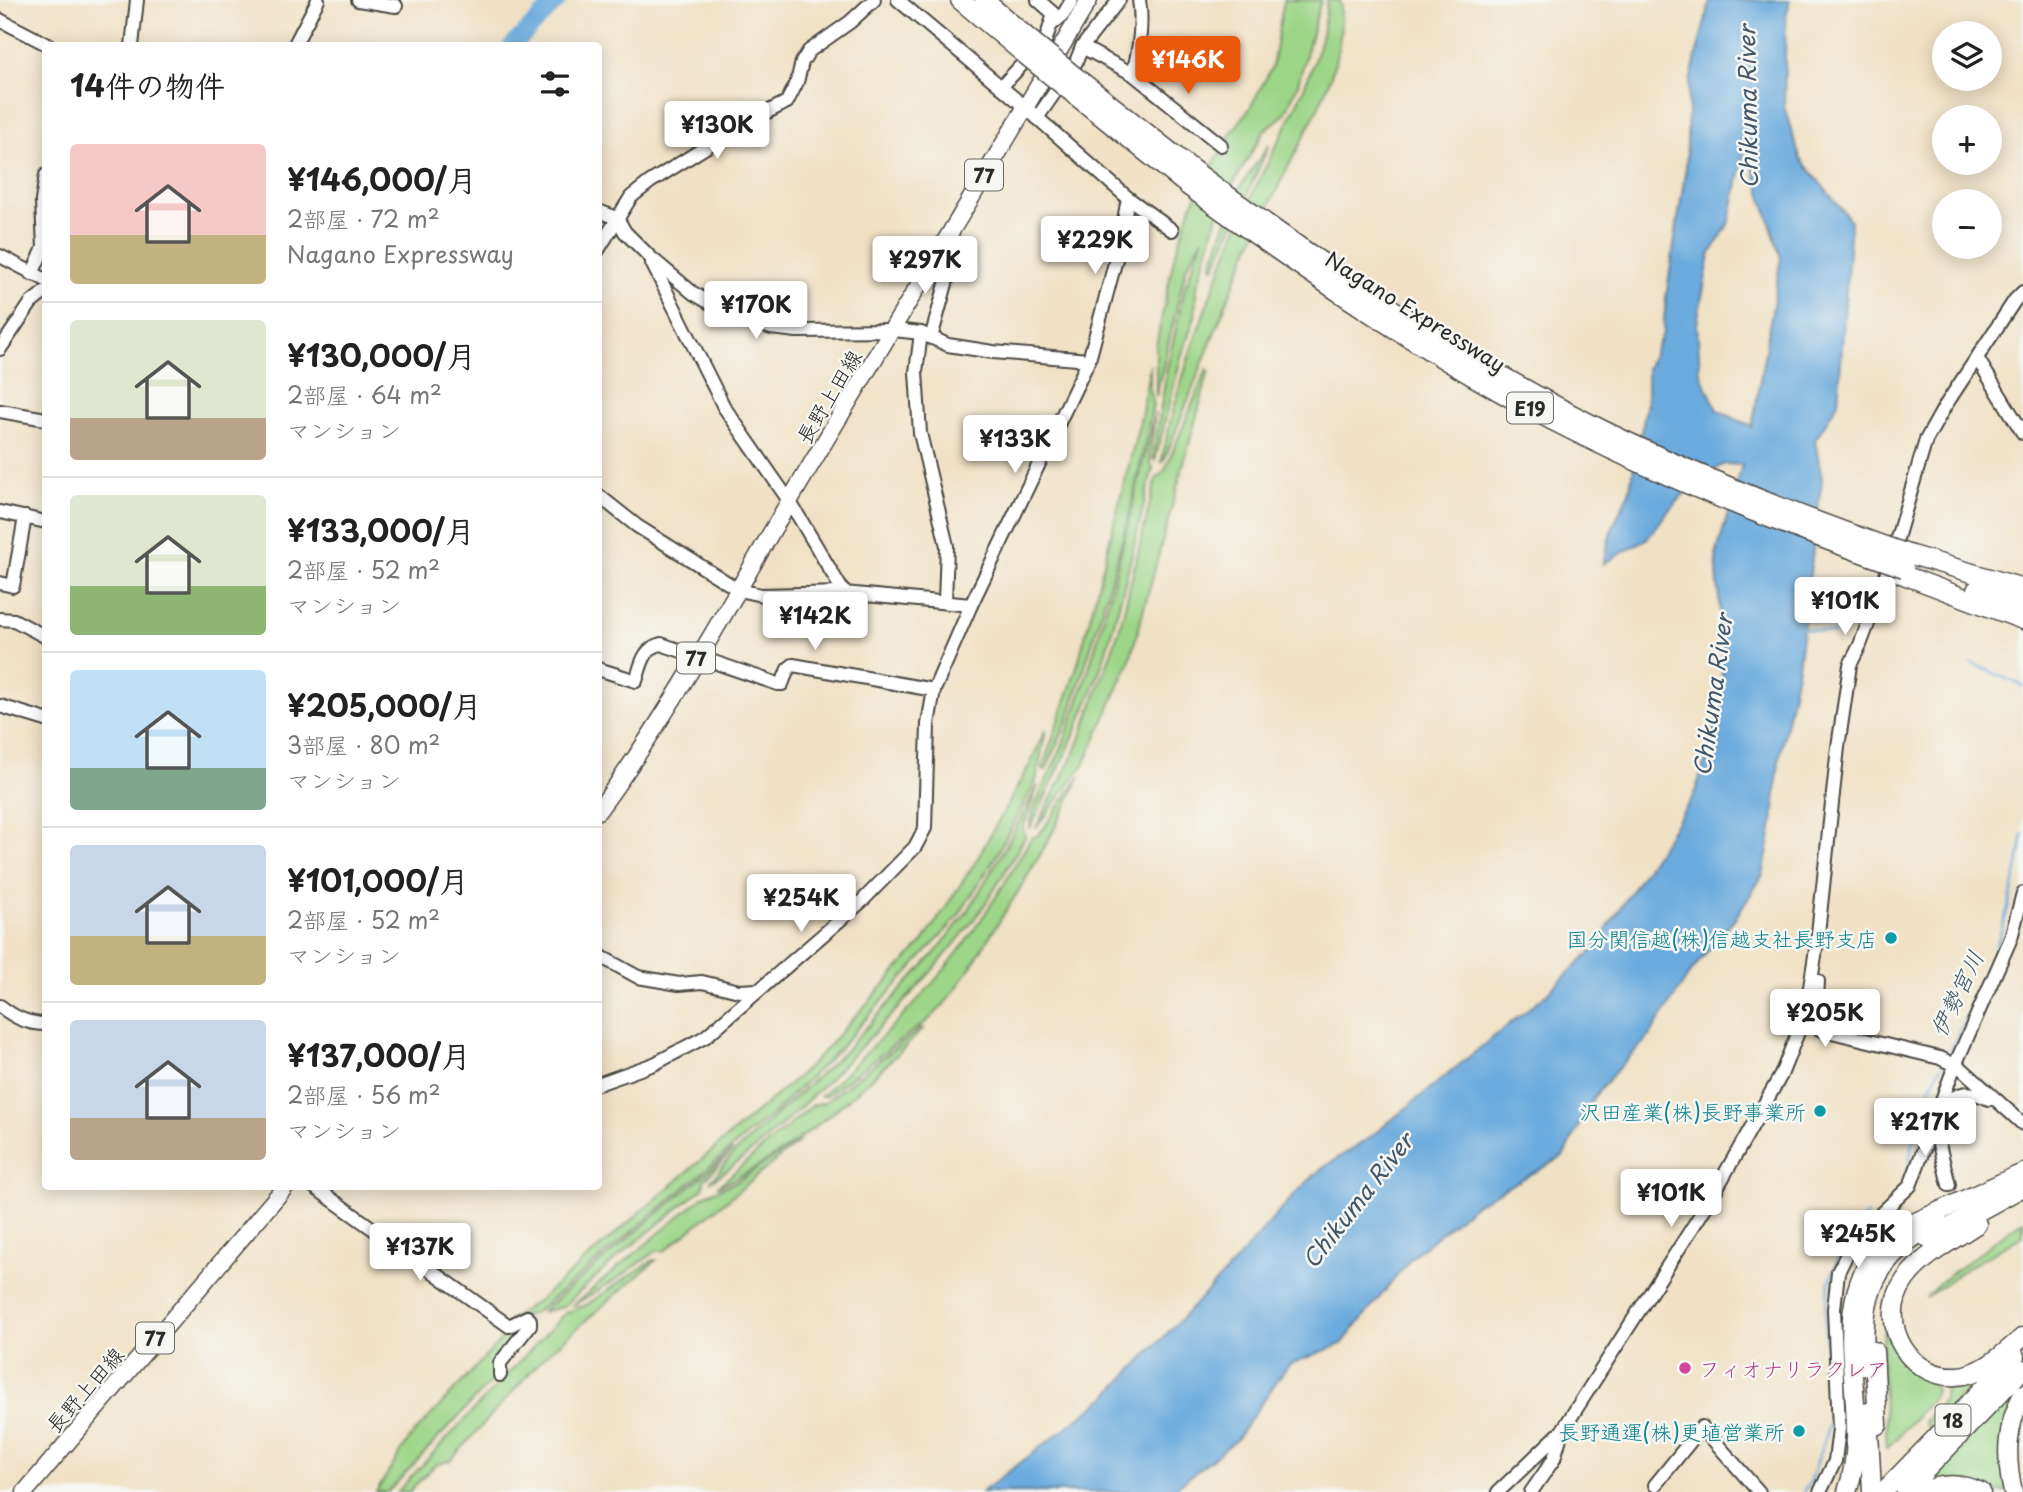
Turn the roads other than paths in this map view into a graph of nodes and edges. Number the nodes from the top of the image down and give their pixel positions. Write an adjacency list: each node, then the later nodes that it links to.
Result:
1 (137, 0): 18 (street)
2 (318, 0): 19 (street)
3 (358, 0): 14 (street)
4 (874, 0): 29 (street)
5 (898, 0): 23 (street)
6 (960, 0): 21 (highway, Nagano Expressway / E19)
7 (984, 0): 21 (highway, Nagano Expressway / E19)
8 (1038, 0): 16 (street)
9 (1061, 0): 16 (street)
10 (1072, 0): 16 (street)
11 (1089, 0): 24 (main road, 長野上田線 / 77)
12 (1119, 0): 20 (street)
13 (1139, 0): 22 (street)
14 (396, 6)
15 (0, 20): 17 (street)
16 (1052, 20): 23 (street)
17 (42, 42)
18 (132, 42)
19 (296, 42)
20 (1082, 47): 22 (street); 24 (street)
21 (1029, 48): 26 (highway, Nagano Expressway / E19, bridge)
22 (1133, 74): 25 (street)
23 (1001, 87): 24 (street)
24 (1031, 112): 27 (street); 32 (main road, 長野上田線 / 77)
25 (1221, 145)
26 (1192, 179): 53 (highway, Nagano Expressway / E19, bridge); 53 (highway, Nagano Expressway / E19, bridge)
27 (1128, 198): 30 (street); 44 (street)
28 (602, 212): 29 (street)
29 (617, 218): 31 (street); 35 (street)
30 (1172, 230)
31 (602, 243)
32 (943, 244): 40 (main road, 長野上田線 / 77); 41 (street)
33 (42, 252): 36 (street)
34 (0, 256): 36 (street)
35 (649, 256): 40 (street); 49 (street)
36 (32, 274): 37 (street)
37 (42, 278)
38 (2023, 292): 43 (street)
39 (42, 294): 42 (street)
40 (894, 330): 41 (street); 49 (main road, 長野上田線 / 77)
41 (926, 336): 44 (street); 58 (street)
42 (0, 349)
43 (1978, 358): 47 (street); 72 (street)
44 (1089, 360): 60 (street)
45 (0, 411): 46 (street)
46 (42, 418)
47 (2023, 433)
48 (602, 498): 56 (street)
49 (790, 502): 56 (main road, 長野上田線 / 77); 57 (street)
50 (0, 512): 51 (street)
51 (25, 517): 52 (street); 54 (street)
52 (42, 521)
53 (1904, 565): 55 (highway, Nagano Expressway / E19); 59 (highway, Nagano Expressway / E19); 62 (highway)
54 (0, 583)
55 (2023, 586)
56 (740, 590): 57 (street); 64 (main road, 長野上田線 / 77)
57 (844, 593): 58 (street)
58 (945, 601): 60 (street)
59 (2023, 604)
60 (971, 605): 66 (street)
61 (0, 618): 63 (street)
62 (2023, 620)
63 (42, 635)
64 (697, 657): 65 (street); 66 (street); 69 (main road, 長野上田線 / 77)
65 (602, 670)
66 (934, 690): 74 (street)
67 (0, 706): 68 (street)
68 (42, 719)
69 (602, 805)
70 (2023, 892): 71 (street)
71 (2021, 916): 77 (street)
72 (1816, 950): 77 (street); 95 (street)
73 (602, 957): 74 (street)
74 (758, 990): 78 (street)
75 (0, 1006): 76 (street)
76 (42, 1024)
77 (1948, 1061): 79 (street); 80 (street)
78 (602, 1083)
79 (1999, 1103): 80 (street); 82 (street)
80 (1940, 1108): 81 (street)
81 (1934, 1123): 84 (street); 101 (street)
82 (2023, 1124)
83 (2023, 1173): 94 (highway); 102 (highway)
84 (1949, 1185)
85 (2023, 1186): 94 (highway)
86 (283, 1190): 97 (main road, 長野上田線 / 77)
87 (318, 1190): 92 (street)
88 (2023, 1192): 89 (highway)
89 (2023, 1337)
90 (2023, 1348): 104 (highway, 18)
91 (2023, 1369): 105 (highway, 18)
92 (500, 1375)
93 (2023, 1394): 108 (highway)
94 (1874, 1430): 103 (highway); 104 (highway)
95 (1562, 1432): 98 (street); 99 (street)
96 (1655, 1485): 100 (street)
97 (25, 1492)
98 (1497, 1492)
99 (1531, 1492)
100 (1759, 1492)
101 (1820, 1492)
102 (1847, 1492)
103 (1872, 1492)
104 (1882, 1492)
105 (1905, 1492)
106 (1922, 1492): 107 (highway)
107 (1981, 1492)
108 (2013, 1492)

